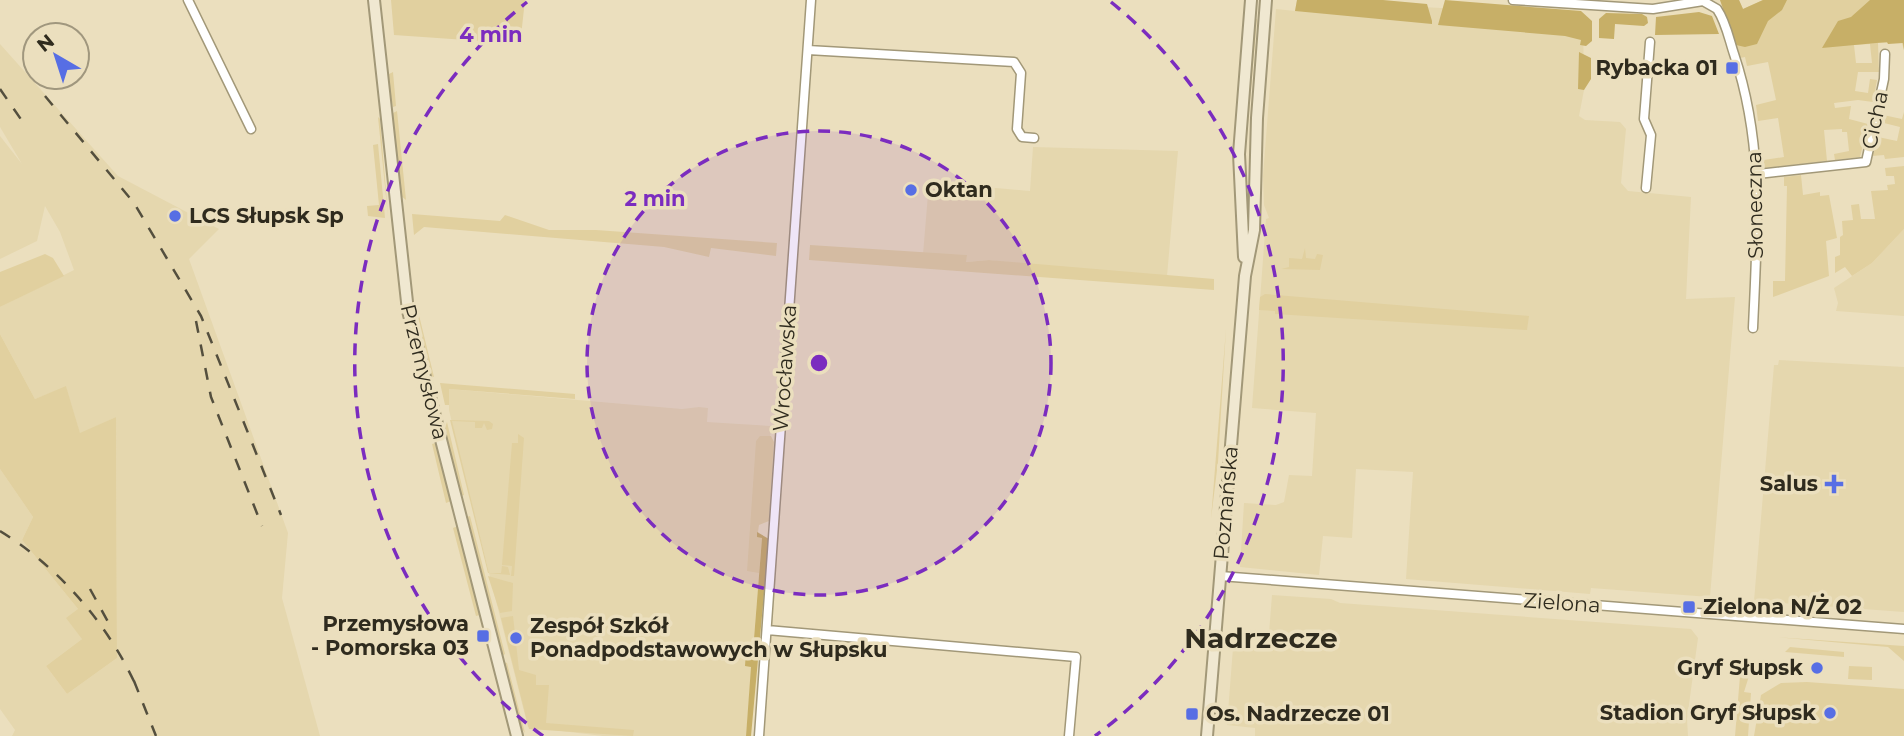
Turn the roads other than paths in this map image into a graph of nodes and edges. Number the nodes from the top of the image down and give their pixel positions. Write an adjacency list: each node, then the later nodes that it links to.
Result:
1 (188, 0): 11 (street)
2 (374, 0): 20 (main road, Przemysłowa)
3 (811, 0): 9 (street, Wrocławska)
4 (1251, 0): 15 (main road)
5 (1266, 0): 15 (main road)
6 (1513, 0): 7 (street)
7 (1648, 5): 13 (street, Słoneczna)
8 (1650, 42): 14 (street)
9 (808, 50): 12 (street); 19 (street, Wrocławska)
10 (1885, 54): 13 (street, Cicha)
11 (251, 129)
12 (1034, 138)
13 (1758, 174): 16 (street, Słoneczna)
14 (1646, 188)
15 (1245, 270): 17 (main road, Poznańska)
16 (1753, 328)
17 (1220, 576): 18 (street, Zielona); 23 (main road, Poznańska)
18 (1904, 629)
19 (767, 630): 21 (street, Wrocławska); 22 (street)
20 (517, 736)
21 (758, 736)
22 (1069, 736)
23 (1207, 736)

